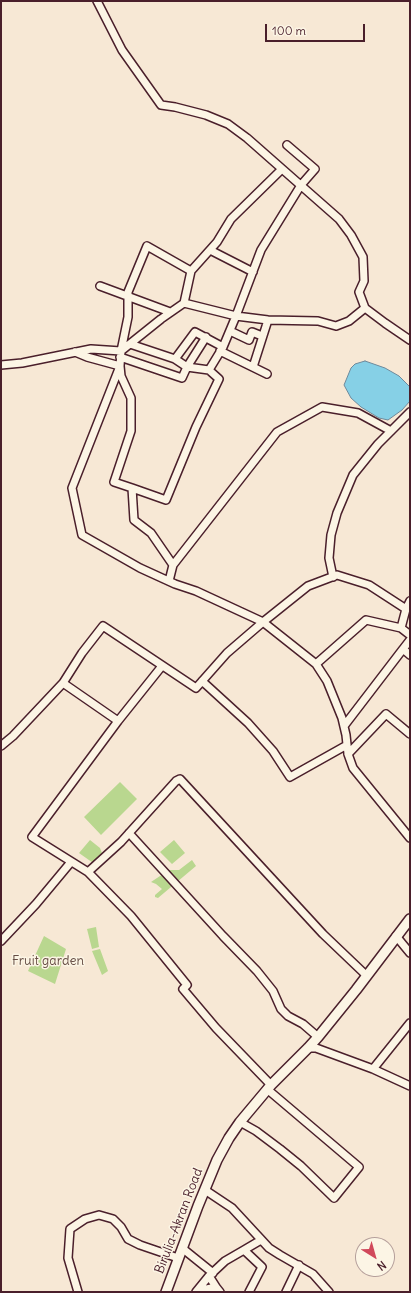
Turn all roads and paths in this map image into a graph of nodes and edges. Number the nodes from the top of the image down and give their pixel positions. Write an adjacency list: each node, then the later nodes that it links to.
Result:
1 (97, 1): 3 (street)
2 (287, 145): 4 (street)
3 (282, 169): 4 (street); 5 (street)
4 (301, 185): 7 (street); 11 (street)
5 (210, 250): 6 (street); 7 (street)
6 (191, 271): 9 (street); 10 (street)
7 (253, 272): 13 (street)
8 (100, 286): 9 (street)
9 (128, 297): 12 (street); 22 (street)
10 (184, 304): 12 (street); 13 (street)
11 (365, 308): 14 (street); 18 (street)
12 (170, 312): 19 (street)
13 (236, 316): 14 (street); 15 (street)
14 (268, 320): 16 (street)
15 (230, 331): 16 (street); 20 (street)
16 (262, 336): 27 (street)
17 (206, 338): 20 (street); 23 (street); 26 (street)
18 (410, 340)
19 (130, 344): 22 (street); 23 (street)
20 (222, 349): 27 (street); 28 (street)
21 (75, 352): 22 (street); 24 (street); 25 (street)
22 (121, 354): 25 (street); 26 (street)
23 (175, 359): 26 (street)
24 (1, 365)
25 (120, 366): 32 (street); 35 (street)
26 (187, 367): 28 (street)
27 (253, 367): 29 (street)
28 (209, 370): 32 (street)
29 (267, 374)
30 (410, 412): 31 (street)
31 (391, 431): 33 (street); 34 (street)
32 (132, 488): 33 (street)
33 (173, 565): 35 (street)
34 (333, 577): 37 (street); 38 (street)
35 (169, 581): 38 (street)
36 (410, 601): 37 (street)
37 (406, 609): 39 (street)
38 (263, 622): 44 (street); 46 (street)
39 (401, 628): 40 (street); 44 (street)
40 (410, 635)
41 (410, 640): 42 (street)
42 (403, 649): 43 (street); 49 (street)
43 (410, 655)
44 (316, 664): 49 (street)
45 (162, 666): 46 (street); 47 (street); 48 (street)
46 (202, 681): 51 (street)
47 (64, 683): 48 (street); 52 (street)
48 (118, 721): 56 (street)
49 (344, 726): 51 (street)
50 (410, 734): 53 (street)
51 (347, 745): 53 (street)
52 (1, 746)
53 (348, 754): 55 (street)
54 (129, 833): 57 (street); 62 (street); 64 (street)
55 (410, 838)
56 (71, 862): 57 (street); 60 (street)
57 (88, 872): 68 (street)
58 (410, 919): 59 (street, Birulia-Akran Road)
59 (396, 936): 61 (street); 62 (street, Birulia-Akran Road)
60 (1, 941)
61 (410, 953)
62 (367, 976): 64 (street, Birulia-Akran Road)
63 (410, 1023): 66 (street)
64 (318, 1037): 65 (street, Birulia-Akran Road)
65 (308, 1048): 66 (street); 68 (street, Birulia-Akran Road)
66 (373, 1069): 67 (street)
67 (410, 1086)
68 (269, 1087): 69 (street, Birulia-Akran Road); 69 (street)
69 (240, 1122): 70 (street, Birulia-Akran Road)
70 (205, 1190): 71 (street); 72 (street, Birulia-Akran Road)
71 (261, 1240): 73 (street); 75 (street)
72 (182, 1248): 74 (street, Birulia-Akran Road); 76 (street)
73 (244, 1250): 76 (street); 82 (street)
74 (178, 1258): 80 (street); 81 (street, Birulia-Akran Road)
75 (298, 1265): 79 (street); 83 (street)
76 (211, 1274): 77 (street); 78 (street)
77 (218, 1290): 78 (street)
78 (197, 1291)
79 (327, 1291)
80 (78, 1292)
81 (166, 1292)
82 (249, 1292)
83 (286, 1292)

